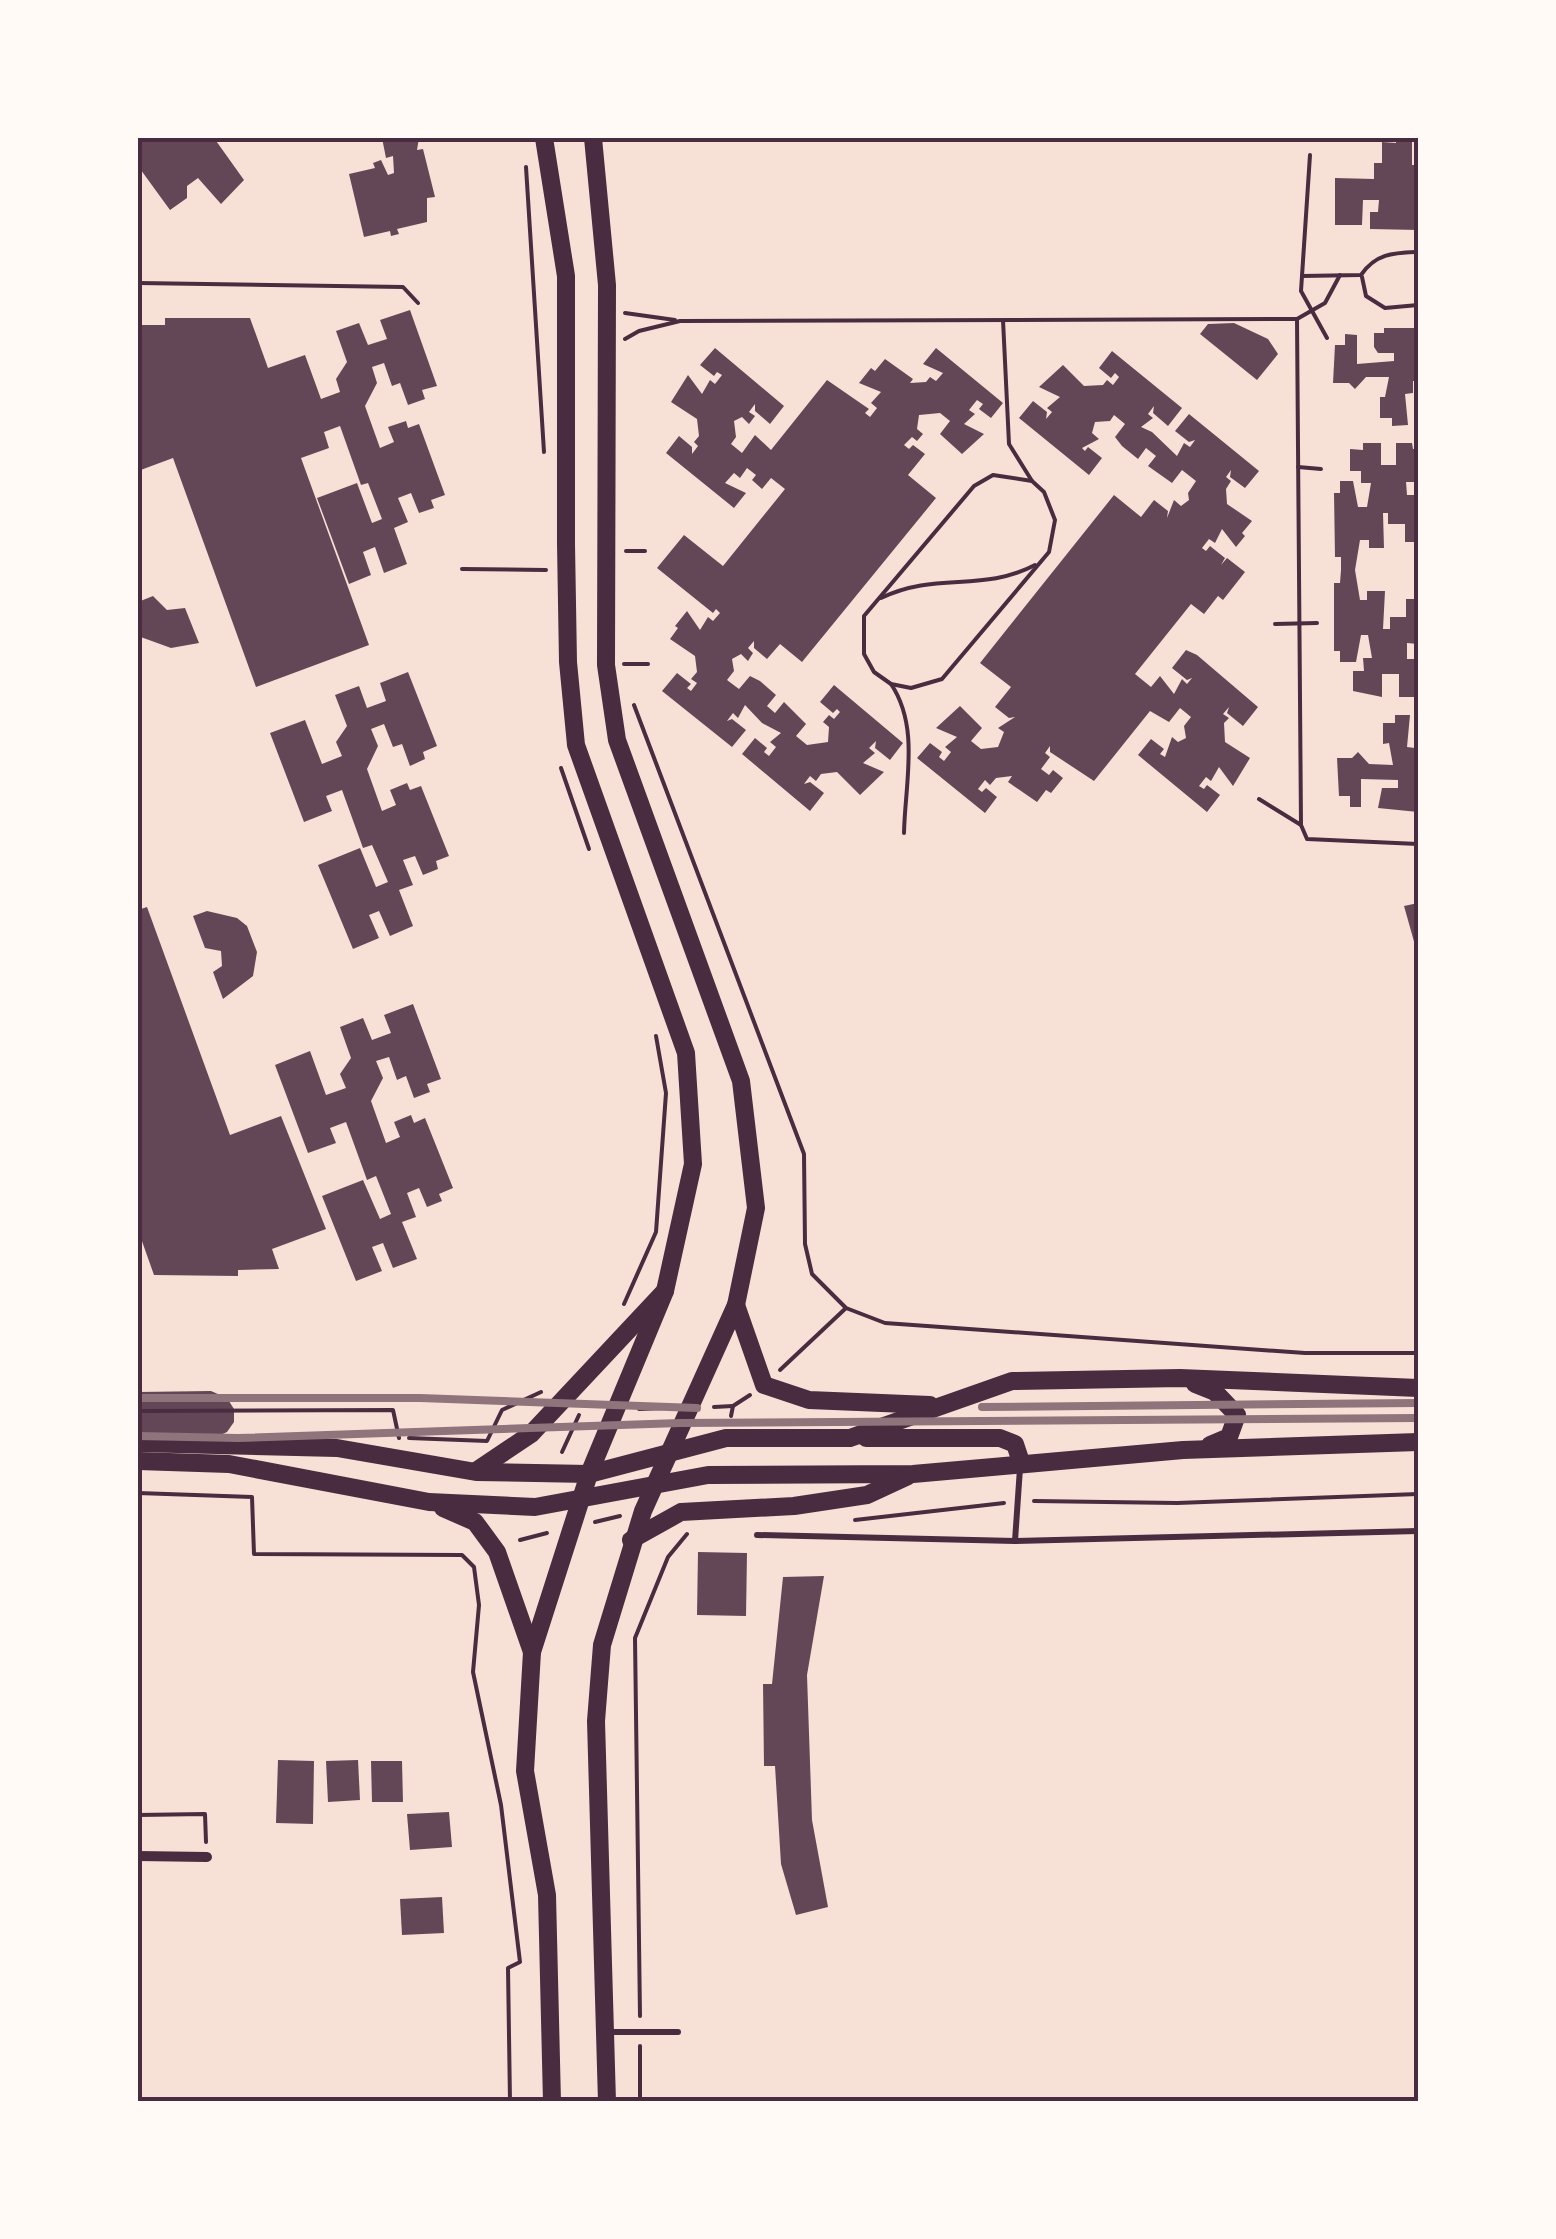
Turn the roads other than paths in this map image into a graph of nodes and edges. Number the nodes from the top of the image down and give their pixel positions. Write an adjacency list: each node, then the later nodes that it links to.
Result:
1 (544, 138): 3 (main road)
2 (592, 138): 4 (main road)
3 (664, 1291): 15 (main road); 16 (main road)
4 (736, 1305): 7 (main road); 11 (main road)
5 (1180, 1378): 6 (main road); 7 (main road); 12 (main road)
6 (1418, 1388)
7 (940, 1406): 8 (main road)
8 (850, 1438): 11 (main road); 14 (main road)
9 (1418, 1442): 12 (main road)
10 (138, 1444): 15 (main road)
11 (671, 1450): 16 (main road); 18 (main road)
12 (1183, 1450): 14 (main road)
13 (138, 1461): 20 (main road)
14 (1021, 1462): 17 (main road); 24 (lane)
15 (476, 1472): 16 (main road)
16 (589, 1474): 19 (main road)
17 (913, 1474): 18 (main road); 23 (main road)
18 (656, 1484): 19 (main road); 23 (main road)
19 (581, 1501): 20 (main road); 25 (main road)
20 (429, 1502): 25 (main road)
21 (1418, 1531): 24 (lane)
22 (757, 1534): 24 (lane)
23 (631, 1540): 28 (main road)
24 (1015, 1541)
25 (532, 1652): 30 (main road)
26 (138, 1856): 27 (street)
27 (207, 1857)
28 (606, 2032): 29 (lane); 31 (main road)
29 (678, 2032)
30 (552, 2102)
31 (607, 2102)

